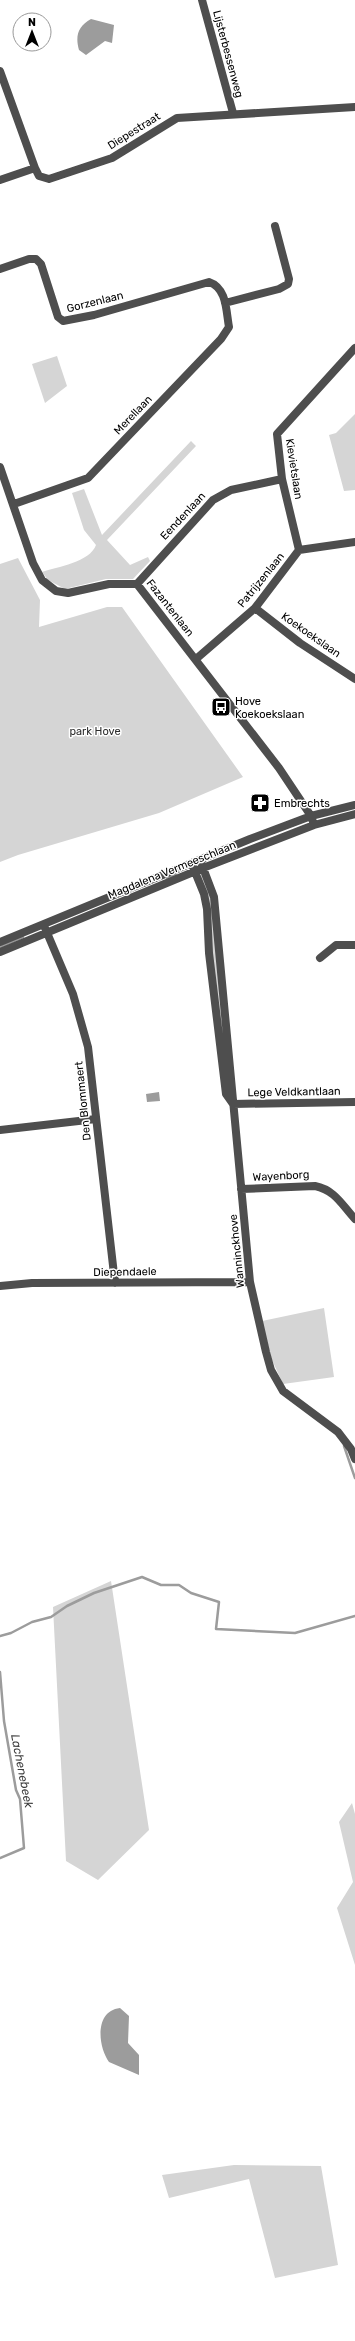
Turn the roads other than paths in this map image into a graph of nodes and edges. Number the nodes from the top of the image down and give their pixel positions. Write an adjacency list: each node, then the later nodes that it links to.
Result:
1 (202, 0): 4 (street, Lijsterbessenweg)
2 (0, 72): 5 (street)
3 (355, 107): 4 (street, Diepestraat)
4 (233, 114): 5 (street, Diepestraat)
5 (35, 168): 6 (street)
6 (0, 180)
7 (275, 226): 9 (street)
8 (0, 269): 9 (street, Gorzenlaan)
9 (225, 303): 13 (street, Merellaan)
10 (355, 348): 12 (street, Kievietslaan)
11 (0, 467): 13 (street, Fazantenlaan)
12 (282, 479): 15 (street, Kievietslaan); 16 (street, Eendenlaan)
13 (14, 504): 16 (street, Fazantenlaan)
14 (355, 542): 15 (street, Patrijzenlaan)
15 (299, 550): 17 (street, Patrijzenlaan)
16 (137, 584): 18 (street, Fazantenlaan)
17 (255, 608): 18 (street, Patrijzenlaan); 19 (street, Koekoekslaan)
18 (196, 659): 22 (street, Fazantenlaan)
19 (355, 679)
20 (355, 805): 22 (street, Magdalena Vermeeschlaan)
21 (355, 814): 23 (street, Magdalena Vermeeschlaan)
22 (312, 816): 23 (street, Fazantenlaan); 24 (street, Magdalena Vermeeschlaan)
23 (314, 825): 24 (street, Magdalena Vermeeschlaan)
24 (202, 864): 25 (street, Magdalena Vermeeschlaan); 33 (street, Wanninckhove)
25 (193, 868): 26 (street, Magdalena Vermeeschlaan); 27 (street, Magdalena Vermeeschlaan); 33 (street, Wanninckhove)
26 (43, 924): 27 (street, Den Blommaert); 28 (street, Magdalena Vermeeschlaan)
27 (48, 933): 30 (street, Magdalena Vermeeschlaan); 34 (street, Den Blommaert)
28 (0, 942)
29 (355, 945): 31 (street)
30 (0, 952)
31 (320, 958)
32 (355, 1102): 33 (street, Lege Veldkantlaan)
33 (233, 1104): 36 (street, Wanninckhove)
34 (96, 1119): 35 (street); 39 (street, Den Blommaert)
35 (0, 1130)
36 (241, 1189): 37 (street, Wayenborg); 38 (street, Wanninckhove)
37 (355, 1219)
38 (250, 1282): 39 (street, Diependaele); 41 (street, Wanninckhove)
39 (114, 1283): 40 (street, Diependaele)
40 (0, 1286)
41 (355, 1459)

